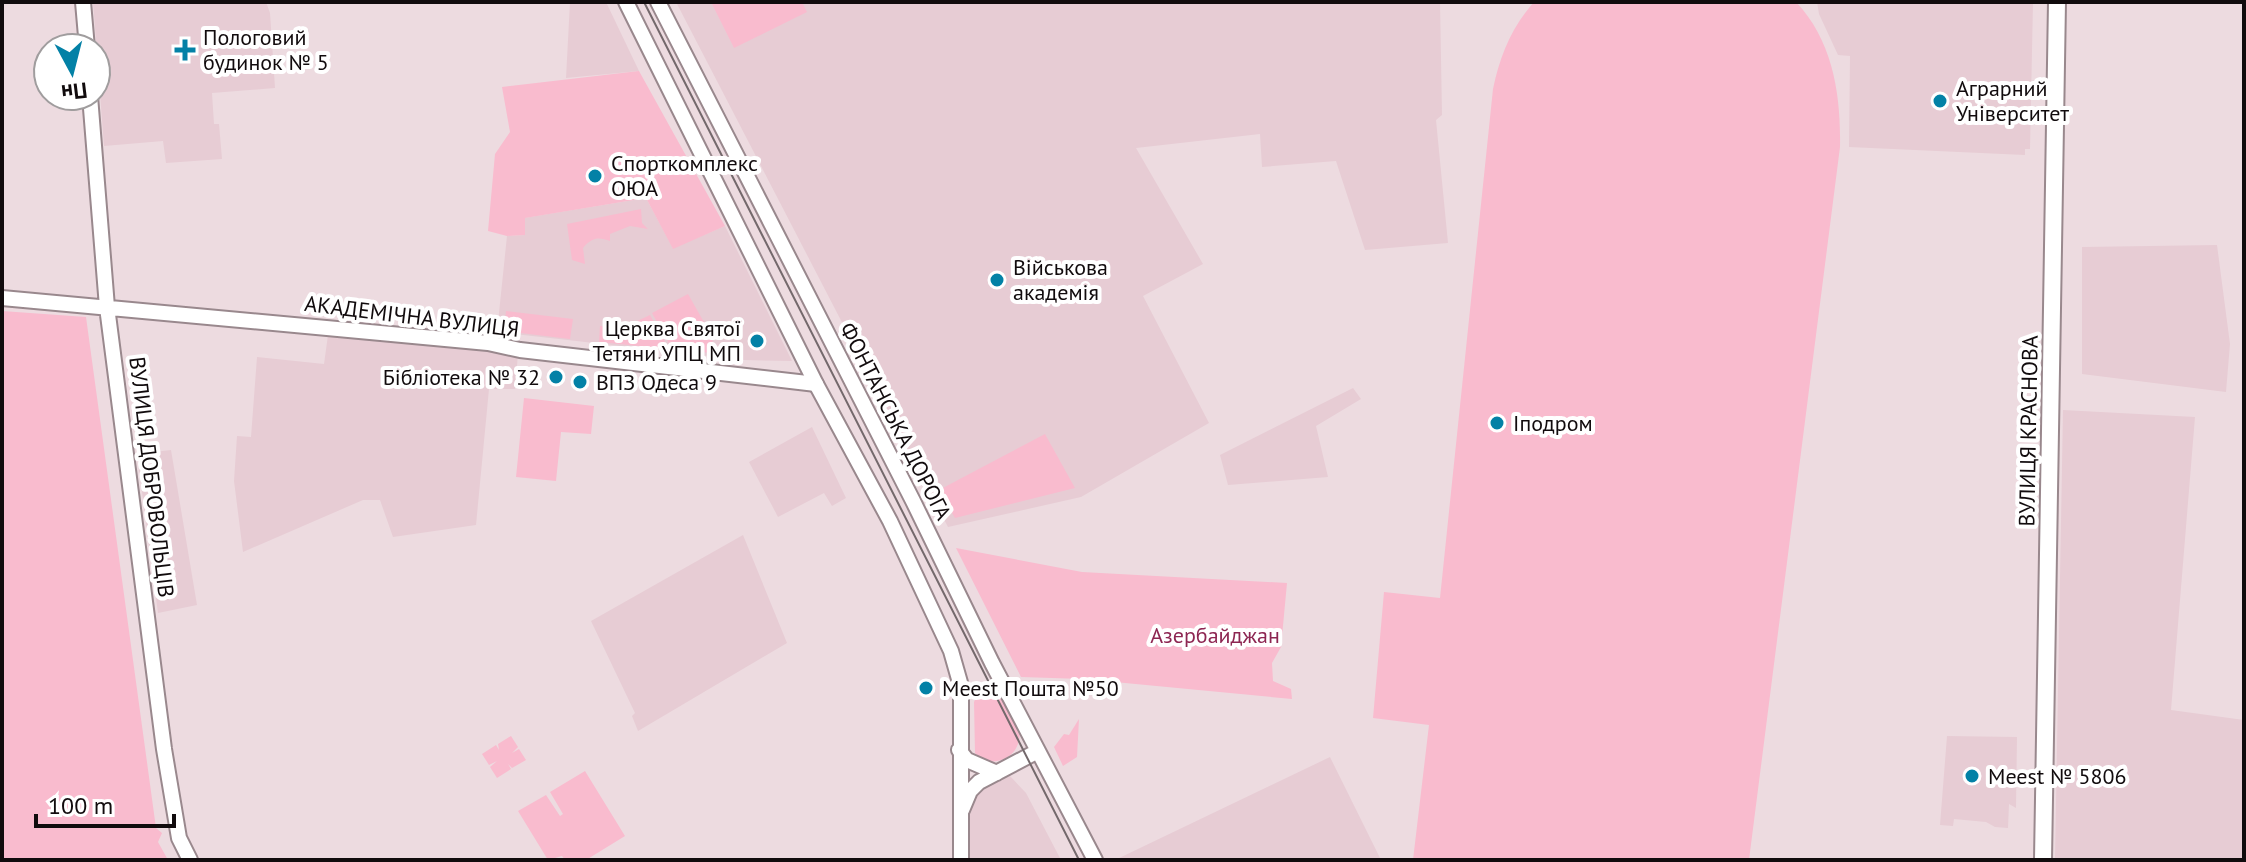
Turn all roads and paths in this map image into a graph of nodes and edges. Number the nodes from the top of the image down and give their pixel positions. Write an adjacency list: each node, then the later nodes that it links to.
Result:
1 (83, 2): 5 (main road)
2 (626, 2): 9 (main road)
3 (658, 2): 11 (main road, ФОНТАНСЬКА ДОРОГА)
4 (2057, 2): 17 (main road, ВУЛИЦЯ КРАСНОВА)
5 (86, 32)
6 (91, 112): 8 (main road, ВУЛИЦЯ ДОБРОВОЛЬЦІВ)
7 (2, 298): 8 (main road, АКАДЕМІЧНА ВУЛИЦЯ)
8 (107, 307): 9 (main road, АКАДЕМІЧНА ВУЛИЦЯ); 14 (main road, ВУЛИЦЯ ДОБРОВОЛЬЦІВ)
9 (816, 384): 10 (main road)
10 (959, 750): 12 (main road); 13 (main road)
11 (1038, 751): 12 (main road); 16 (main road, ФОНТАНСЬКА ДОРОГА)
12 (997, 773): 13 (main road)
13 (960, 813): 15 (main road)
14 (190, 860)
15 (961, 860)
16 (1095, 860)
17 (2043, 860)

